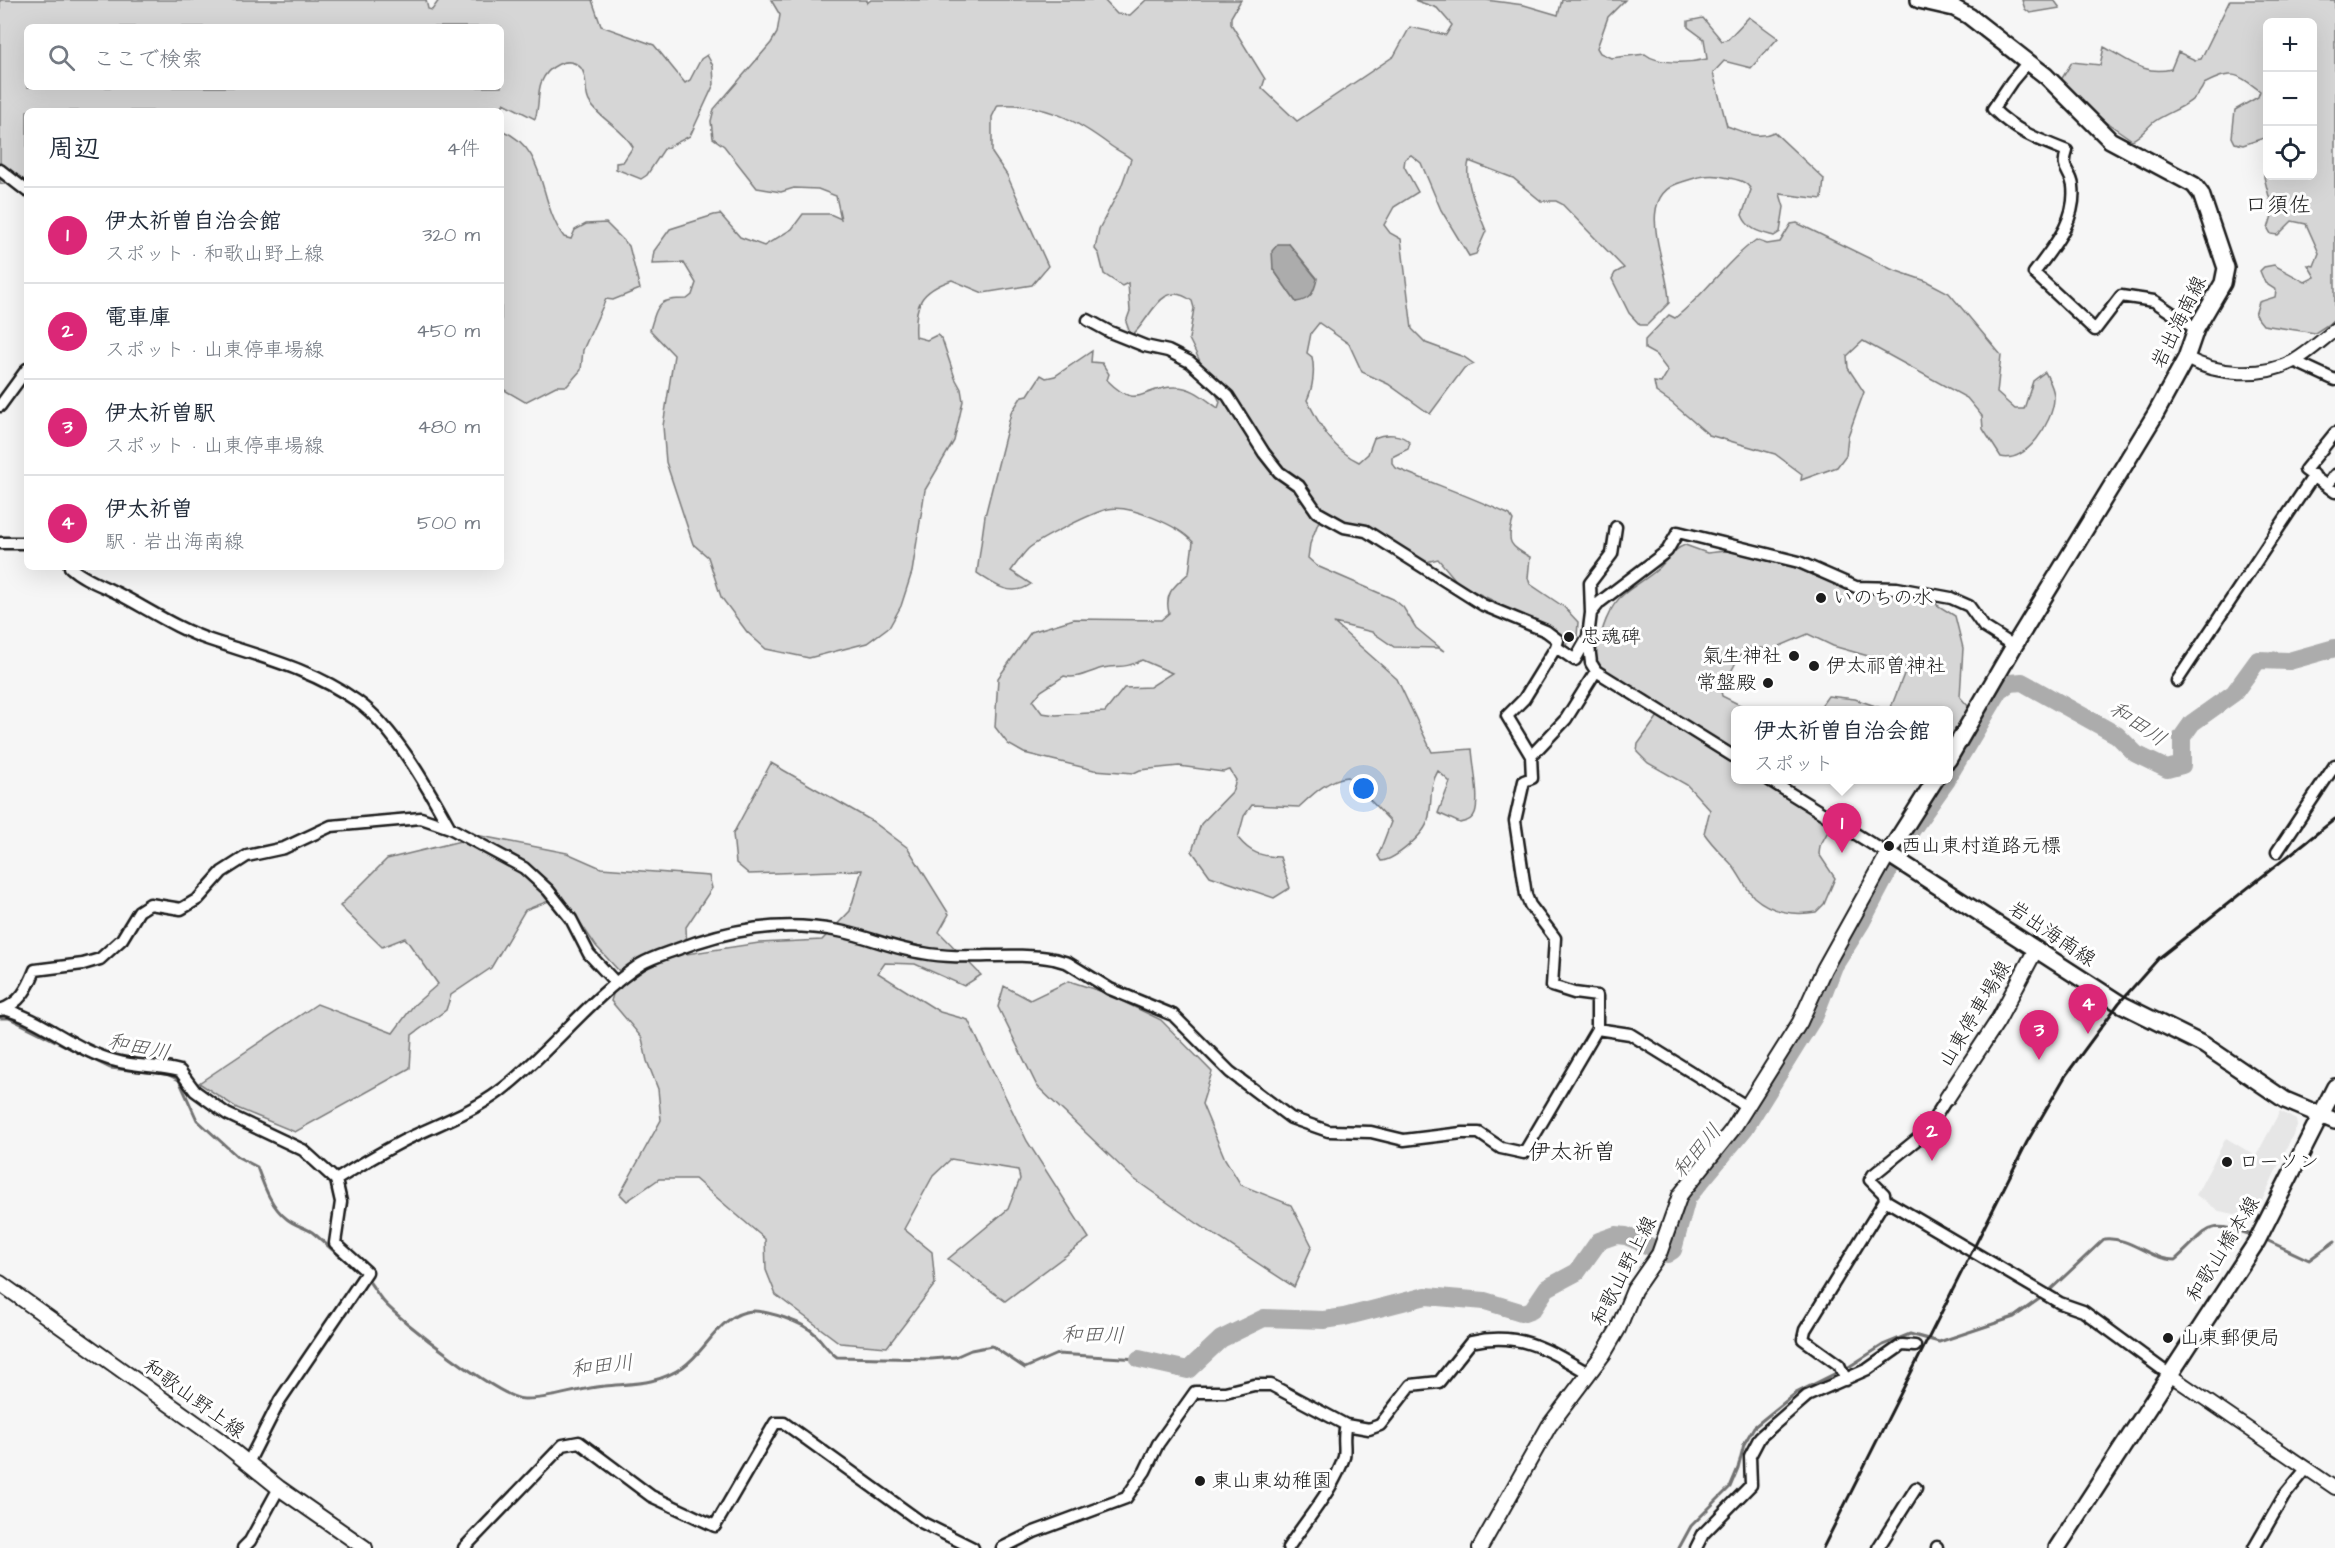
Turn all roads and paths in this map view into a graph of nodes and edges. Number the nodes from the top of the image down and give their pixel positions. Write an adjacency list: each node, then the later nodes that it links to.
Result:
1 (1919, 0): 2 (main road, 岩出海南線)
2 (2028, 62): 6 (main road, 岩出海南線); 6 (street)
3 (0, 170): 4 (street)
4 (24, 189)
5 (1088, 320): 24 (street)
6 (2196, 329): 8 (main road, 岩出海南線)
7 (2335, 330): 9 (street)
8 (2186, 358): 9 (street); 23 (main road, 岩出海南線)
9 (2294, 361): 11 (street)
10 (24, 373): 12 (street)
11 (2335, 381)
12 (0, 406)
13 (2335, 433): 14 (street)
14 (2314, 475): 16 (street); 26 (street)
15 (2335, 475): 16 (street)
16 (2331, 489)
17 (1616, 527): 21 (street)
18 (0, 543): 19 (street)
19 (24, 543)
20 (75, 570): 33 (street)
21 (1591, 614): 22 (street); 23 (street)
22 (1588, 637): 24 (street); 25 (street)
23 (2014, 646): 27 (main road, 岩出海南線)
24 (1557, 647): 29 (street)
25 (1596, 671): 28 (street); 29 (street)
26 (2177, 681)
27 (1953, 751)
28 (1731, 755)
29 (1532, 756): 39 (street)
30 (2335, 765): 34 (street)
31 (1775, 784): 35 (street)
32 (1933, 784): 35 (main road)
33 (450, 828): 37 (street); 38 (street)
34 (2277, 852)
35 (1893, 857): 36 (main road, 岩出海南線); 42 (main road, 和歌山野上線)
36 (2036, 949): 41 (main road, 山東停車場線); 43 (main road, 岩出海南線)
37 (616, 983): 39 (street); 45 (street)
38 (1, 1009): 45 (street)
39 (1597, 1029): 42 (street)
40 (2335, 1087): 43 (main road, 和歌山橋本線)
41 (1947, 1098): 46 (street)
42 (1746, 1106): 49 (main road, 和歌山野上線)
43 (2320, 1116): 44 (main road, 岩出海南線); 50 (main road, 和歌山橋本線)
44 (2335, 1121)
45 (336, 1180): 53 (street)
46 (1885, 1200): 50 (street); 51 (street)
47 (0, 1282): 53 (main road, 和歌山野上線)
48 (1915, 1346): 51 (street)
49 (1588, 1373): 52 (street); 64 (main road, 和歌山野上線)
50 (2170, 1375): 54 (street); 67 (main road, 和歌山橋本線)
51 (1846, 1380): 65 (street)
52 (1346, 1425): 62 (street); 63 (street)
53 (248, 1463): 55 (main road, 和歌山野上線)
54 (2307, 1468): 57 (street); 68 (street)
55 (279, 1488): 58 (street); 59 (main road, 和歌山野上線)
56 (1916, 1488): 66 (street)
57 (2335, 1488)
58 (243, 1548)
59 (365, 1548)
60 (464, 1548): 61 (street)
61 (973, 1548)
62 (1002, 1548)
63 (1288, 1548)
64 (1480, 1548)
65 (1696, 1548)
66 (1878, 1548)
67 (2057, 1548)
68 (2254, 1548)

